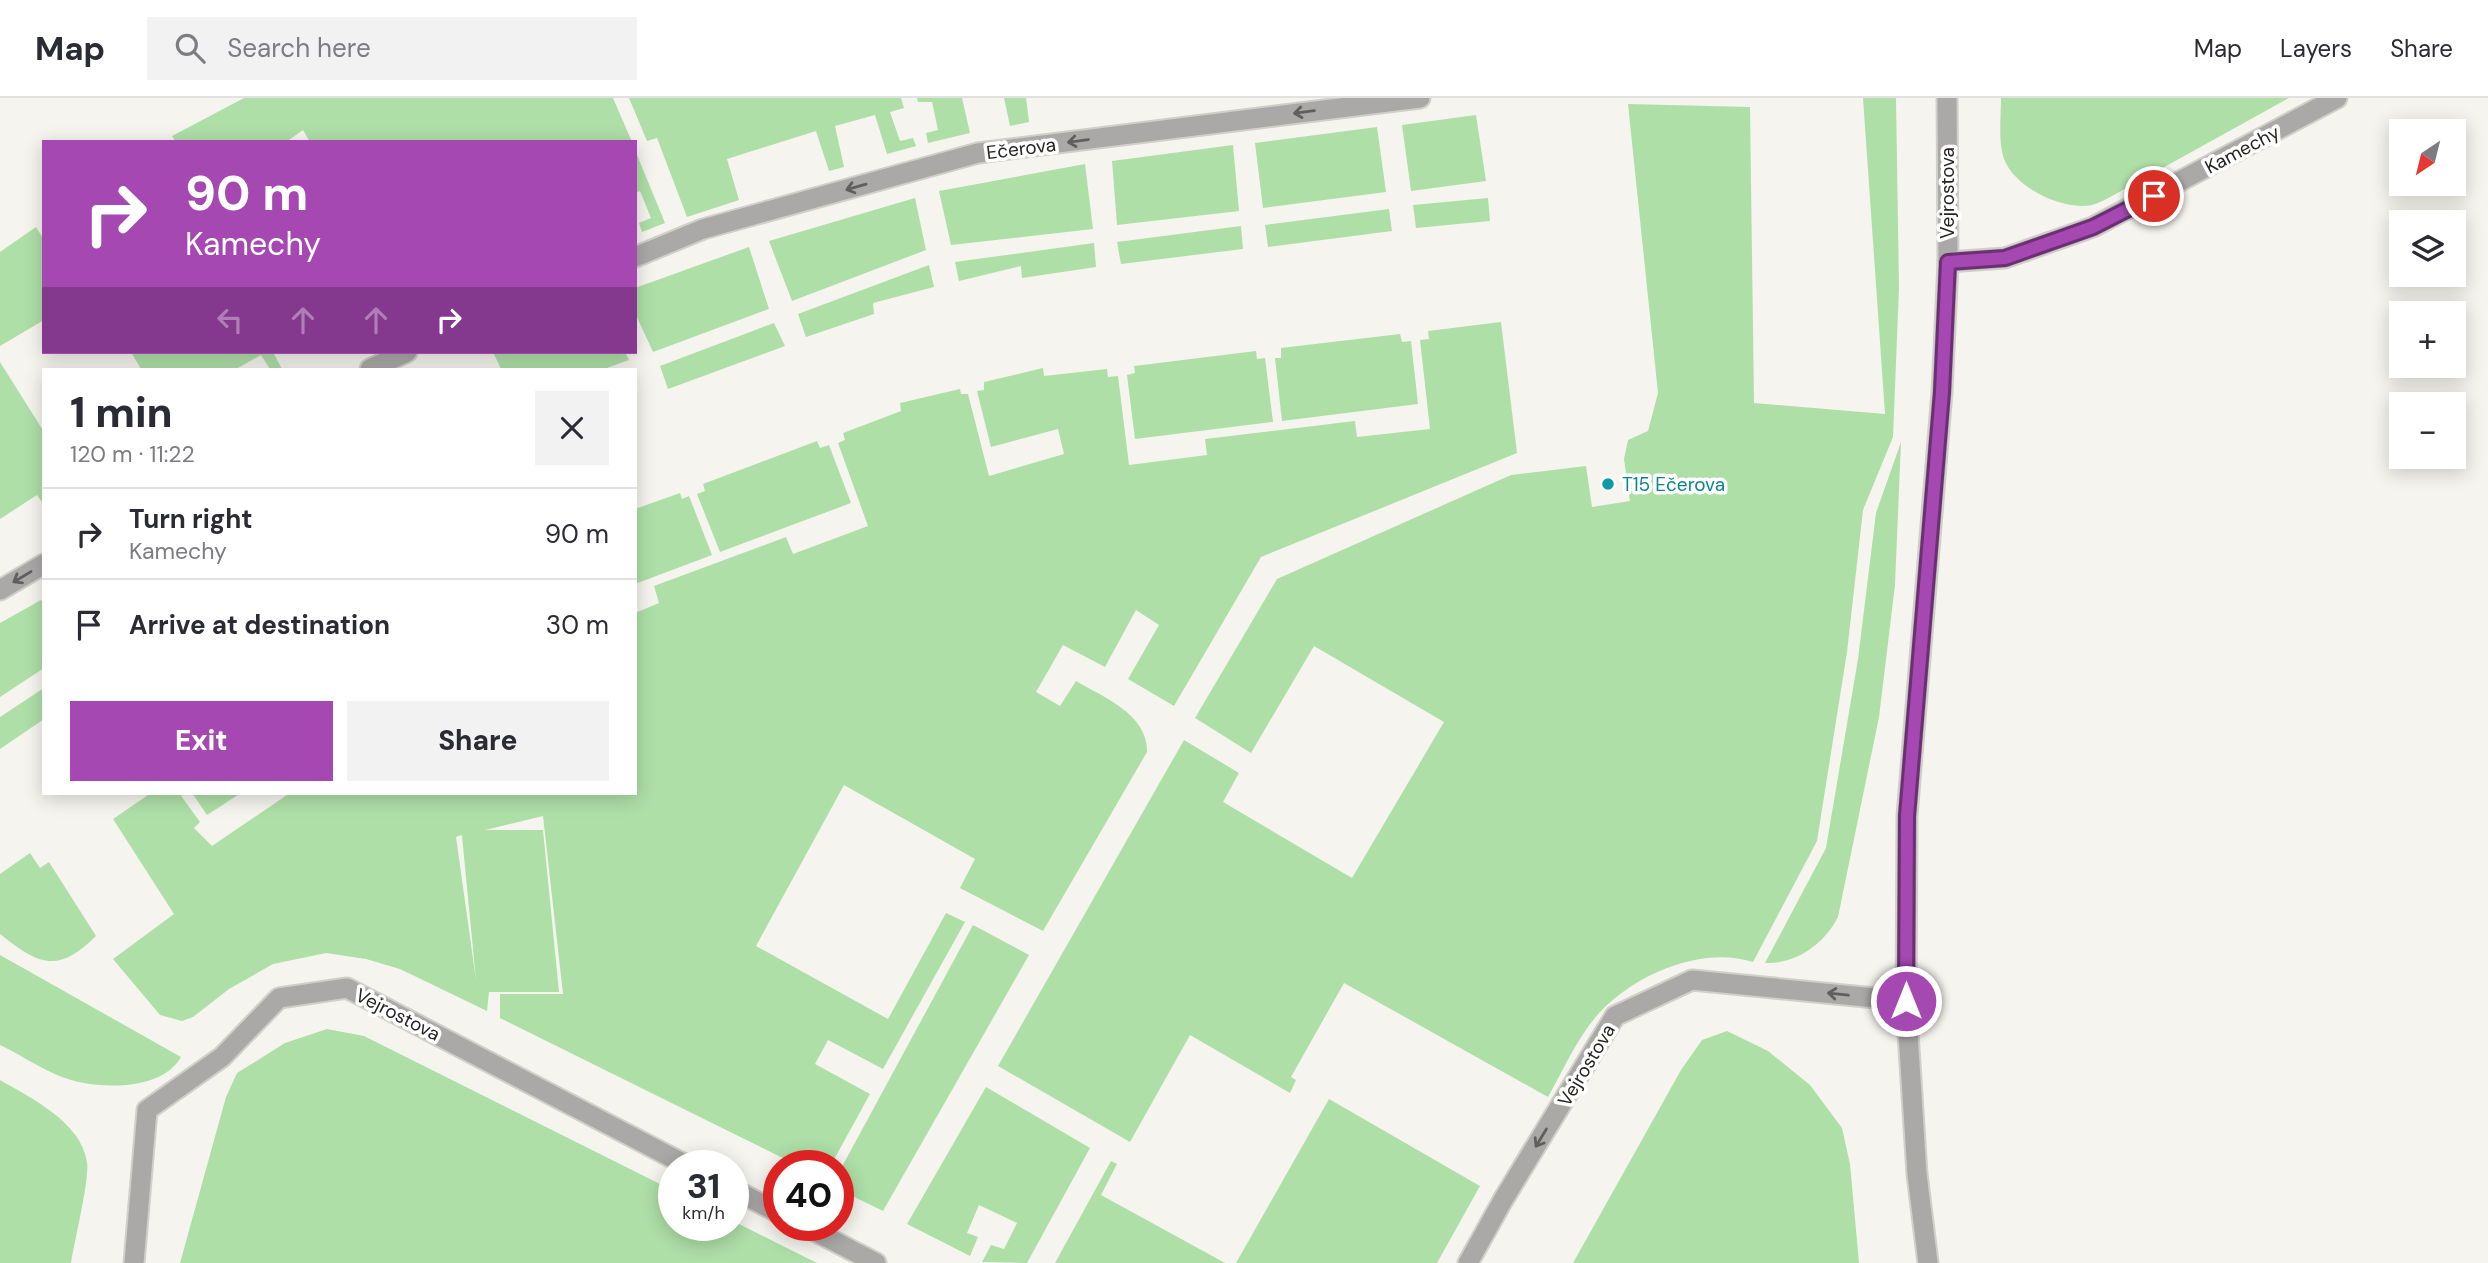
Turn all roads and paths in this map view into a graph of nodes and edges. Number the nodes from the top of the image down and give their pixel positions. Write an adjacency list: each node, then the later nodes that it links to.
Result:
1 (1420, 98): 4 (street, Ečerova, one-way to 4)
2 (1947, 98): 5 (street, Vejrostova)
3 (2337, 98): 5 (street, Kamechy)
4 (637, 256)
5 (1948, 262): 10 (street, Vejrostova)
6 (403, 354): 7 (street)
7 (372, 368)
8 (42, 565): 9 (street, one-way to 9)
9 (0, 590)
10 (1906, 1001): 15 (street, Vejrostova, one-way to 15); 16 (street, Vejrostova)
11 (658, 1150): 13 (street, Vejrostova)
12 (834, 1241): 14 (street)
13 (134, 1263)
14 (876, 1263)
15 (1468, 1263)
16 (1928, 1263)

